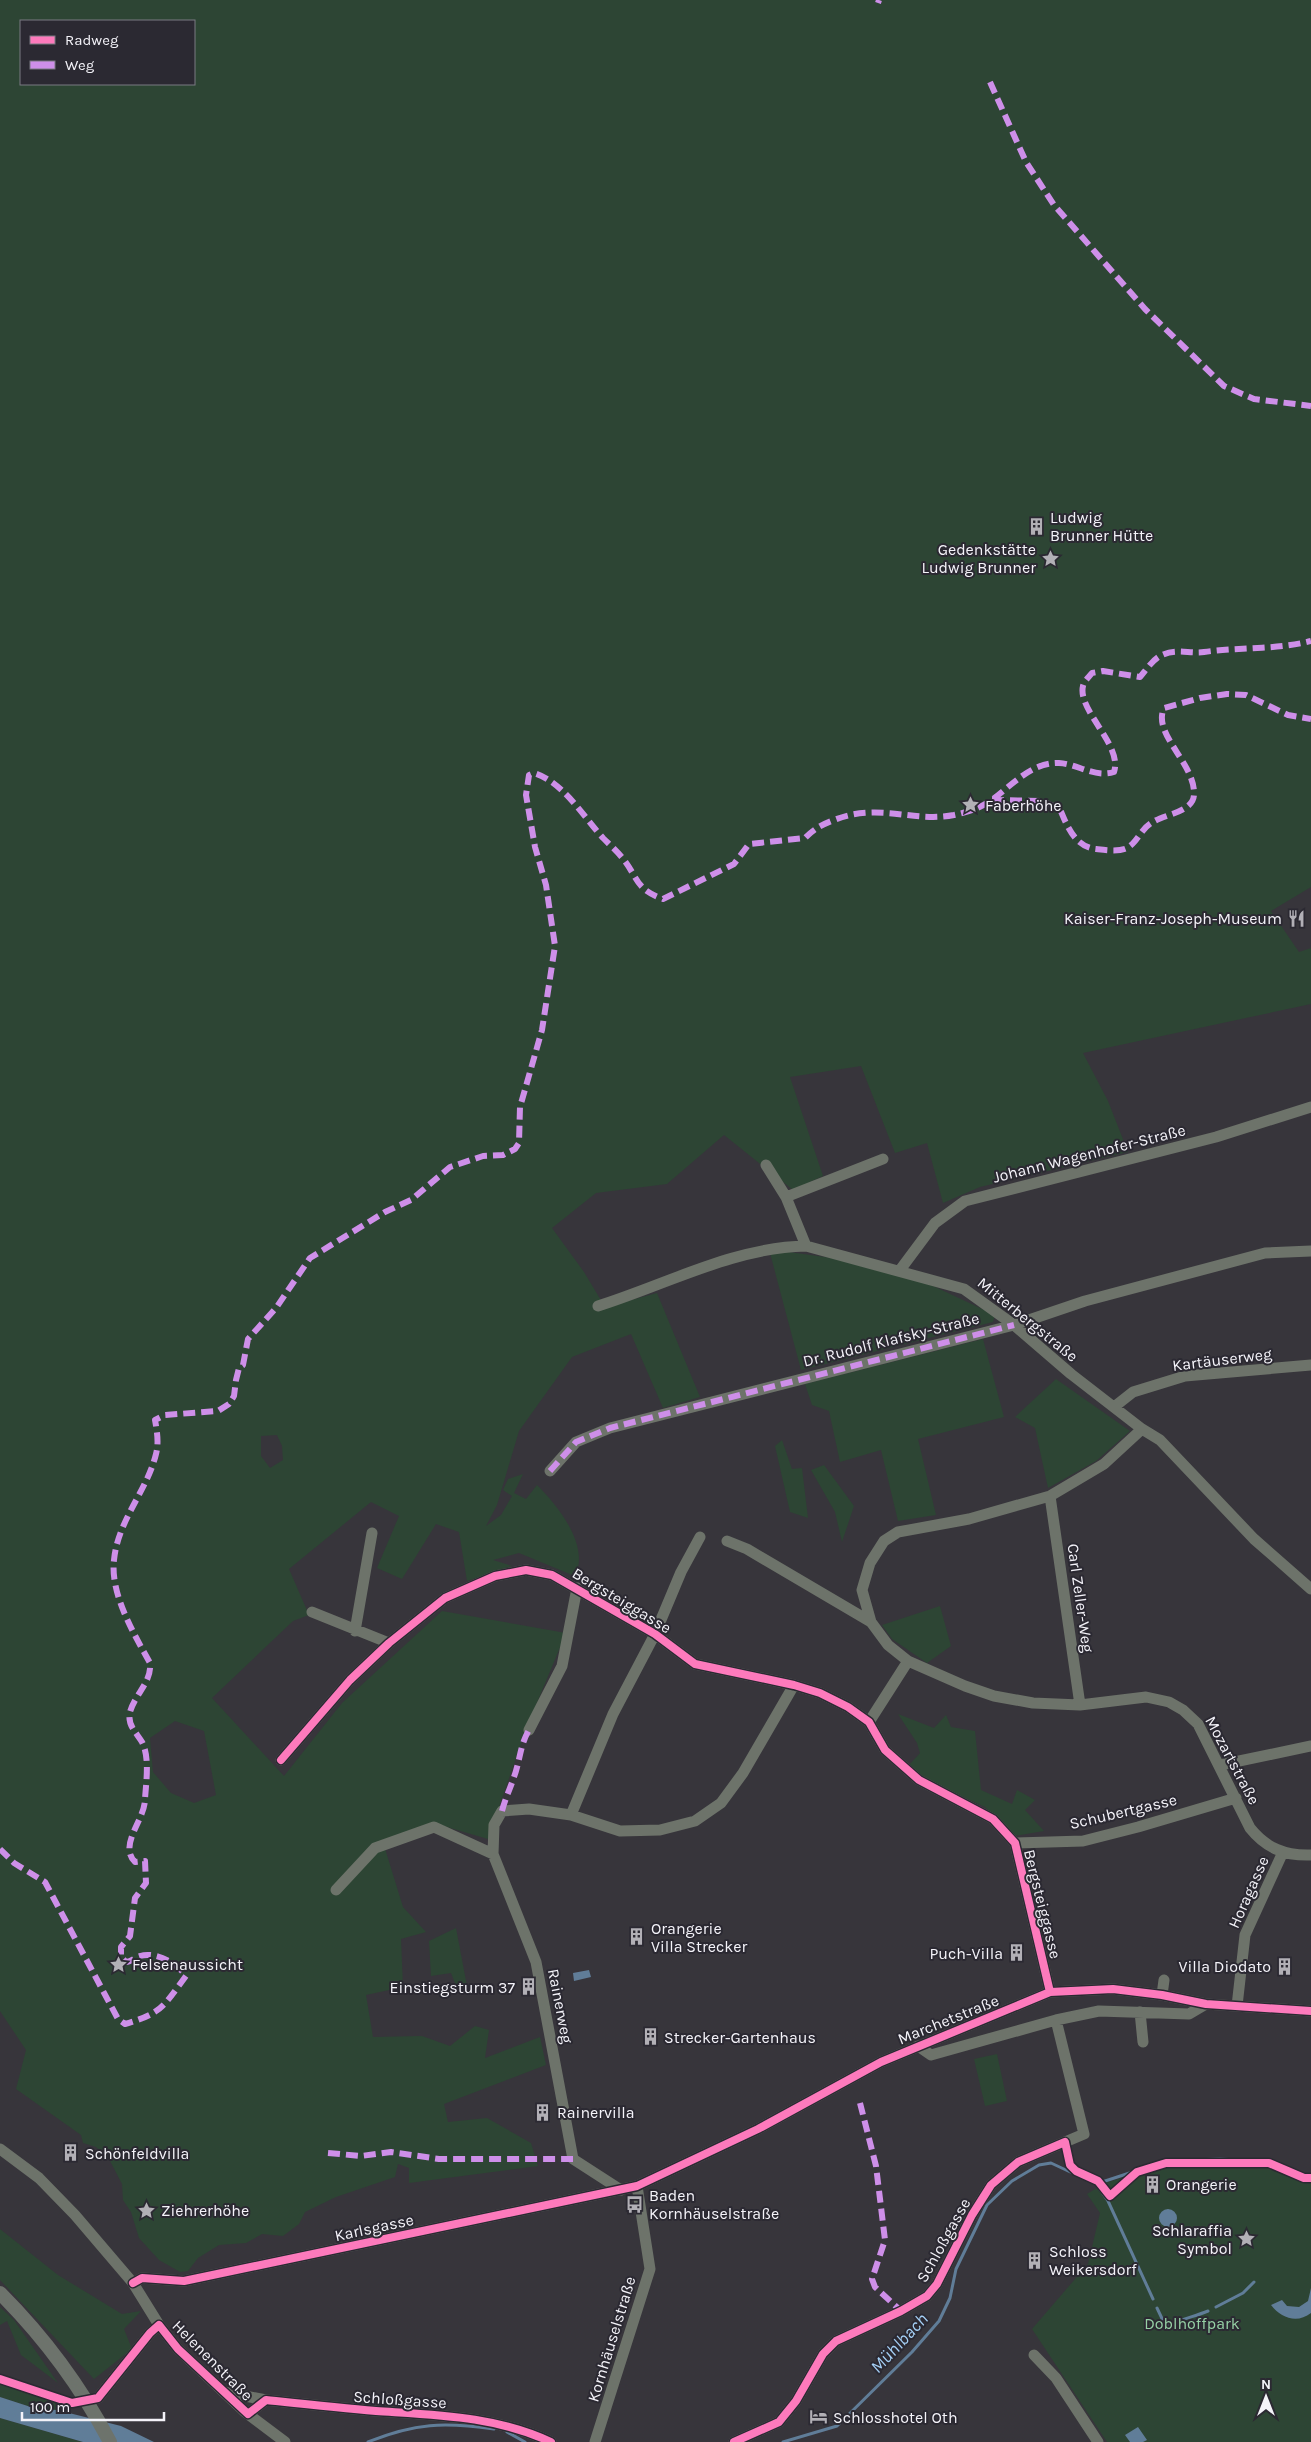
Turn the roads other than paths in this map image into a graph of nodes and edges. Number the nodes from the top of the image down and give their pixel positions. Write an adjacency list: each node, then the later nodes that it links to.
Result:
1 (1311, 1107): 7 (street, Johann Wagenhofer-Straße)
2 (883, 1160): 4 (street)
3 (766, 1165): 4 (street)
4 (786, 1196): 5 (street)
5 (806, 1246): 7 (street, Mitterbergstraße); 8 (street, Mitterbergstraße)
6 (1311, 1251): 9 (street, Dr. Rudolf Klafsky-Straße)
7 (900, 1270): 9 (street, Mitterbergstraße)
8 (598, 1306)
9 (1014, 1325): 11 (street, Mitterbergstraße); 13 (street, Dr. Rudolf Klafsky-Straße)
10 (1311, 1365): 11 (street, Kartäuserweg)
11 (1114, 1407): 12 (street, Mitterbergstraße)
12 (1142, 1430): 14 (street); 19 (street, Mitterbergstraße)
13 (550, 1471)
14 (1050, 1496): 21 (street); 27 (street, Carl Zeller-Weg)
15 (372, 1533): 22 (street)
16 (700, 1537): 23 (street)
17 (727, 1541): 21 (street)
18 (577, 1588): 23 (street, Bergsteiggasse); 24 (street, Bergsteiggasse); 29 (street)
19 (1311, 1589)
20 (312, 1612): 22 (street)
21 (871, 1622): 25 (street, Mozartstraße)
22 (355, 1631): 24 (street)
23 (655, 1634): 26 (street, Bergsteiggasse); 34 (street)
24 (389, 1643): 31 (street, Bergsteiggasse)
25 (908, 1661): 27 (street, Mozartstraße); 28 (street)
26 (794, 1686): 28 (street, Bergsteiggasse); 34 (street)
27 (1080, 1705): 32 (street, Mozartstraße)
28 (869, 1722): 35 (street, Bergsteiggasse)
29 (529, 1730)
30 (1311, 1746): 32 (street)
31 (281, 1760)
32 (1220, 1765): 33 (street, Mozartstraße)
33 (1236, 1798): 35 (street, Schubertgasse); 36 (street, Mozartstraße)
34 (571, 1815): 37 (street, Rainerweg)
35 (1015, 1844): 41 (street, Bergsteiggasse)
36 (1283, 1852): 38 (street, Mozartstraße); 44 (street, Horagasse)
37 (493, 1854): 39 (street); 52 (street, Rainerweg)
38 (1311, 1855)
39 (336, 1890)
40 (1164, 1980): 42 (street)
41 (1050, 1992): 42 (street, Marchetstraße); 49 (street, Marchetstraße)
42 (1162, 1995): 43 (street, Marchetstraße)
43 (1206, 2004): 44 (street, Marchetstraße); 46 (street, Marchetstraße)
44 (1237, 2006): 45 (street, Marchetstraße)
45 (1311, 2011)
46 (1140, 2012): 47 (street, Marchetstraße); 48 (street)
47 (1056, 2020): 49 (street, Marchetstraße); 65 (street, Schloßgasse)
48 (1142, 2042)
49 (918, 2046): 51 (street, Marchetstraße)
50 (0, 2149): 53 (street, Helenenstraße)
51 (637, 2186): 52 (street, Marchetstraße); 64 (street, Kornhäuselstraße)
52 (621, 2190): 53 (street, Karlsgasse)
53 (133, 2283): 55 (street, Helenenstraße)
54 (0, 2293): 61 (main road)
55 (159, 2325): 57 (street, Helenenstraße); 58 (street)
56 (1034, 2355): 66 (street)
57 (224, 2392): 59 (street, Schloßgasse); 60 (street, Helenenstraße)
58 (98, 2398)
59 (266, 2400): 60 (street); 63 (street, Schloßgasse)
60 (248, 2414): 62 (street, Helenenstraße)
61 (110, 2442)
62 (285, 2442)
63 (552, 2442)
64 (595, 2442)
65 (734, 2442)
66 (1098, 2442)

